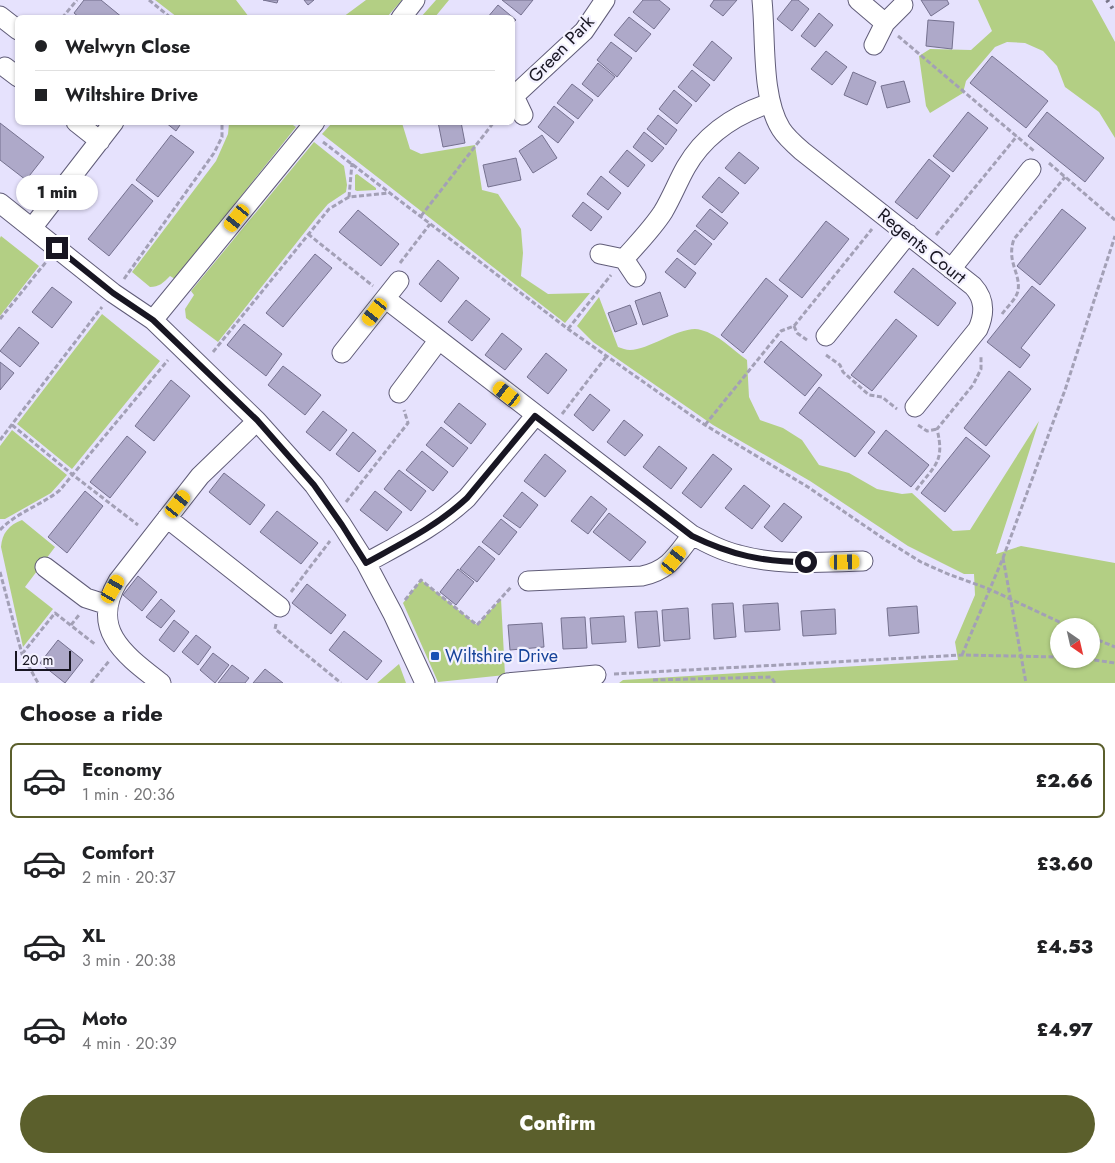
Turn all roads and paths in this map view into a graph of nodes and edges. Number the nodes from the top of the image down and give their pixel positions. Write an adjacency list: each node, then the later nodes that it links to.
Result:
1 (77, 0): 8 (path)
2 (149, 0): 9 (path)
3 (415, 0): 10 (street)
4 (604, 0): 13 (street, Green Park)
5 (762, 0): 15 (street, Regents Court)
6 (858, 0): 11 (street)
7 (903, 5): 11 (street)
8 (64, 15)
9 (167, 15)
10 (403, 15)
11 (886, 23): 12 (street); 21 (path)
12 (874, 44)
13 (515, 94)
14 (515, 100): 16 (street, Green Park)
15 (770, 103): 28 (street, Regents Court); 39 (street)
16 (523, 115)
17 (80, 125): 22 (street)
18 (112, 125): 22 (street)
19 (492, 125): 29 (path)
20 (312, 126): 24 (path); 45 (street)
21 (1017, 136): 23 (path); 36 (path)
22 (100, 142): 32 (street)
23 (1040, 162): 30 (path); 40 (street)
24 (352, 164): 25 (path); 26 (path)
25 (390, 193): 26 (path); 29 (path)
26 (349, 197): 33 (path)
27 (0, 202): 32 (street)
28 (883, 215): 34 (street, Regents Court); 46 (path)
29 (421, 216): 31 (path)
30 (1115, 220)
31 (430, 224): 42 (path); 47 (path)
32 (32, 228): 37 (street)
33 (308, 234): 43 (path); 53 (path)
34 (908, 234): 36 (street, Regents Court); 49 (street)
35 (1115, 236): 68 (path)
36 (926, 247): 40 (street, Regents Court)
37 (57, 248): 44 (path); 45 (street)
38 (600, 254): 39 (street)
39 (624, 259): 41 (street); 47 (path)
40 (951, 268): 55 (street, Regents Court)
41 (636, 277)
42 (399, 281): 43 (street)
43 (386, 298): 48 (street); 51 (street)
44 (0, 319)
45 (153, 320): 50 (street)
46 (794, 326): 49 (path); 59 (path)
47 (568, 329): 52 (path)
48 (438, 341): 54 (street); 56 (street)
49 (820, 344): 55 (path)
50 (180, 346): 53 (street); 62 (path)
51 (342, 353)
52 (606, 357): 59 (path); 60 (path)
53 (202, 366): 57 (street)
54 (399, 393): 64 (path)
55 (910, 413): 61 (path)
56 (535, 416): 60 (street); 70 (street)
57 (257, 420): 63 (street); 64 (street)
58 (12, 424): 62 (path)
59 (705, 425): 74 (path)
60 (551, 428): 67 (street)
61 (937, 429)
62 (73, 475): 65 (path); 66 (path)
63 (167, 518): 66 (street); 77 (street)
64 (339, 520): 70 (street); 77 (path)
65 (0, 530)
66 (152, 536): 76 (street)
67 (692, 536): 69 (street); 73 (street)
68 (1003, 558): 74 (path); 75 (path)
69 (862, 561)
70 (366, 563): 78 (street)
71 (45, 567): 76 (street)
72 (0, 572): 84 (path)
73 (528, 581): 78 (path)
74 (989, 589): 75 (path); 85 (path)
75 (1011, 599): 79 (path); 86 (path)
76 (108, 605): 83 (street)
77 (280, 607): 95 (path)
78 (393, 614): 96 (street)
79 (1051, 618)
80 (1100, 641): 82 (path)
81 (98, 647): 84 (path)
82 (1115, 647)
83 (123, 652): 93 (path); 94 (street)
84 (22, 654): 92 (path)
85 (962, 655): 86 (path); 90 (path)
86 (1022, 656): 87 (path); 99 (path)
87 (1050, 657)
88 (1100, 661): 89 (path)
89 (1115, 663)
90 (596, 675): 97 (street)
91 (653, 680): 98 (path)
92 (38, 683)
93 (92, 683)
94 (161, 683)
95 (342, 683)
96 (425, 683)
97 (507, 683)
98 (775, 683)
99 (1026, 683)

